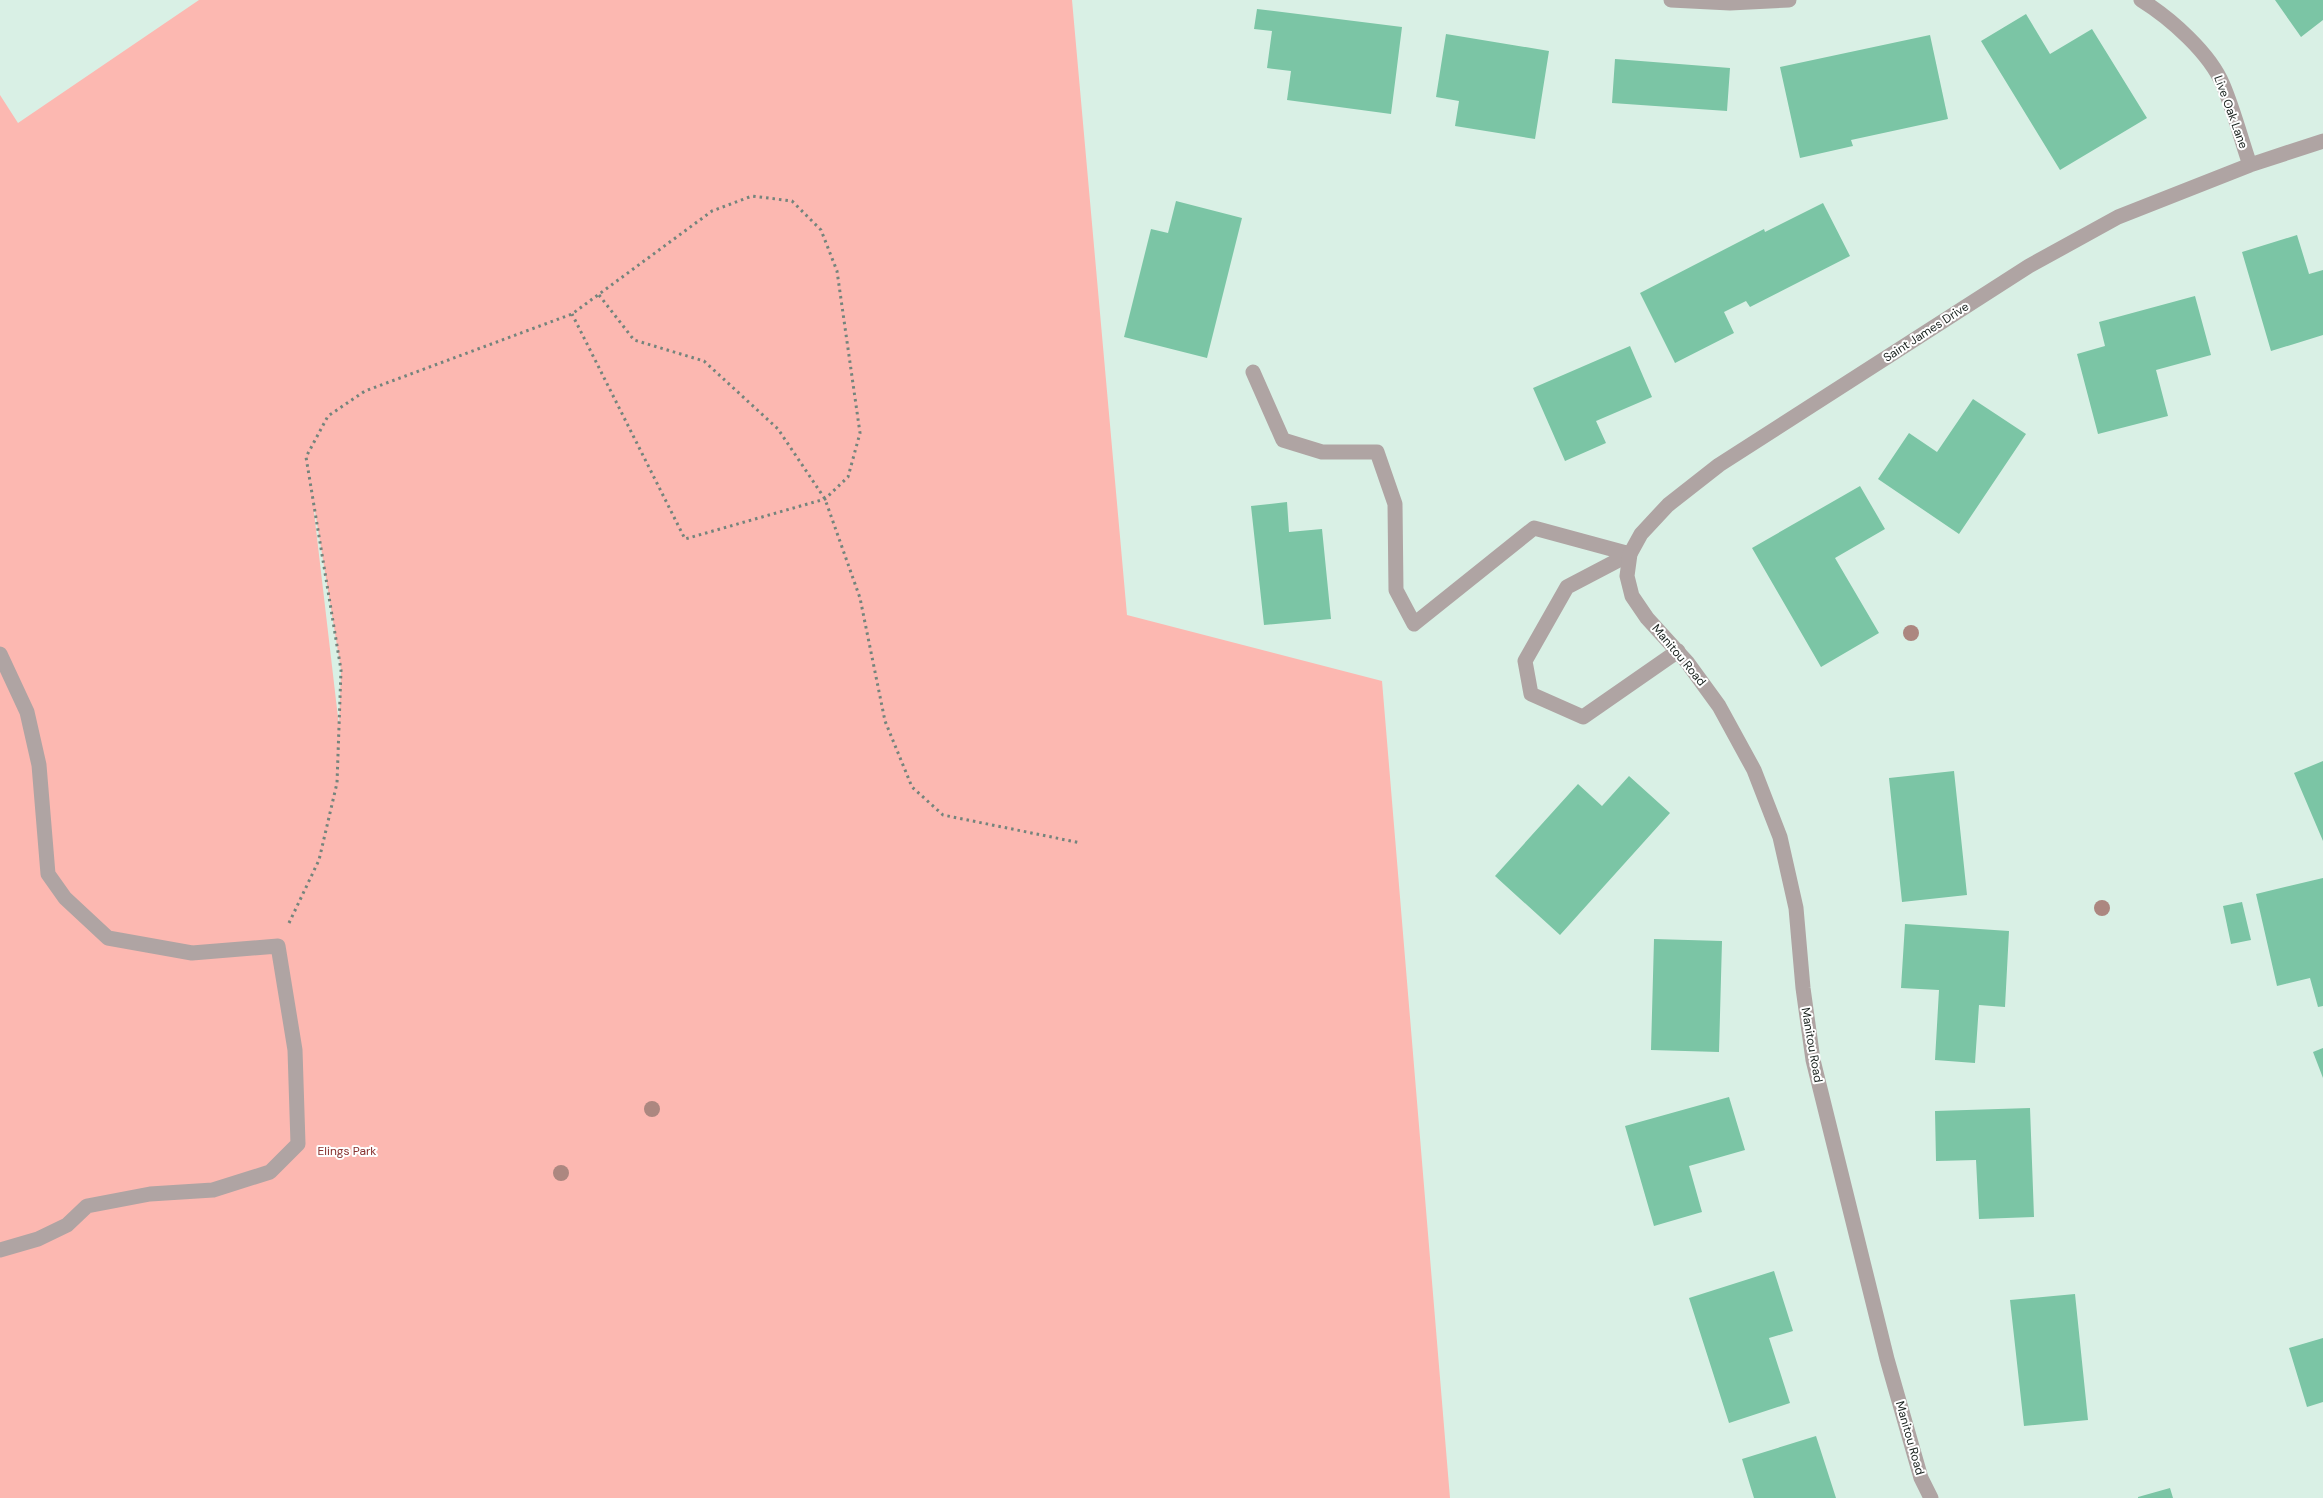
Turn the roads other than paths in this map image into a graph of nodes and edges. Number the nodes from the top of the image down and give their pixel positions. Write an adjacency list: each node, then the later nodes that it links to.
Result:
1 (1671, 0): 2 (street)
2 (1789, 0)
3 (2141, 0): 5 (street, Live Oak Lane)
4 (2323, 141): 5 (street, Saint James Drive)
5 (2250, 165): 7 (street, Saint James Drive)
6 (1253, 372): 7 (street)
7 (1630, 554): 8 (street, Saint James Drive); 9 (street)
8 (1647, 618): 9 (street, Manitou Road)
9 (1678, 651): 12 (street, Manitou Road)
10 (0, 654): 11 (street)
11 (0, 1250)
12 (1931, 1498)

